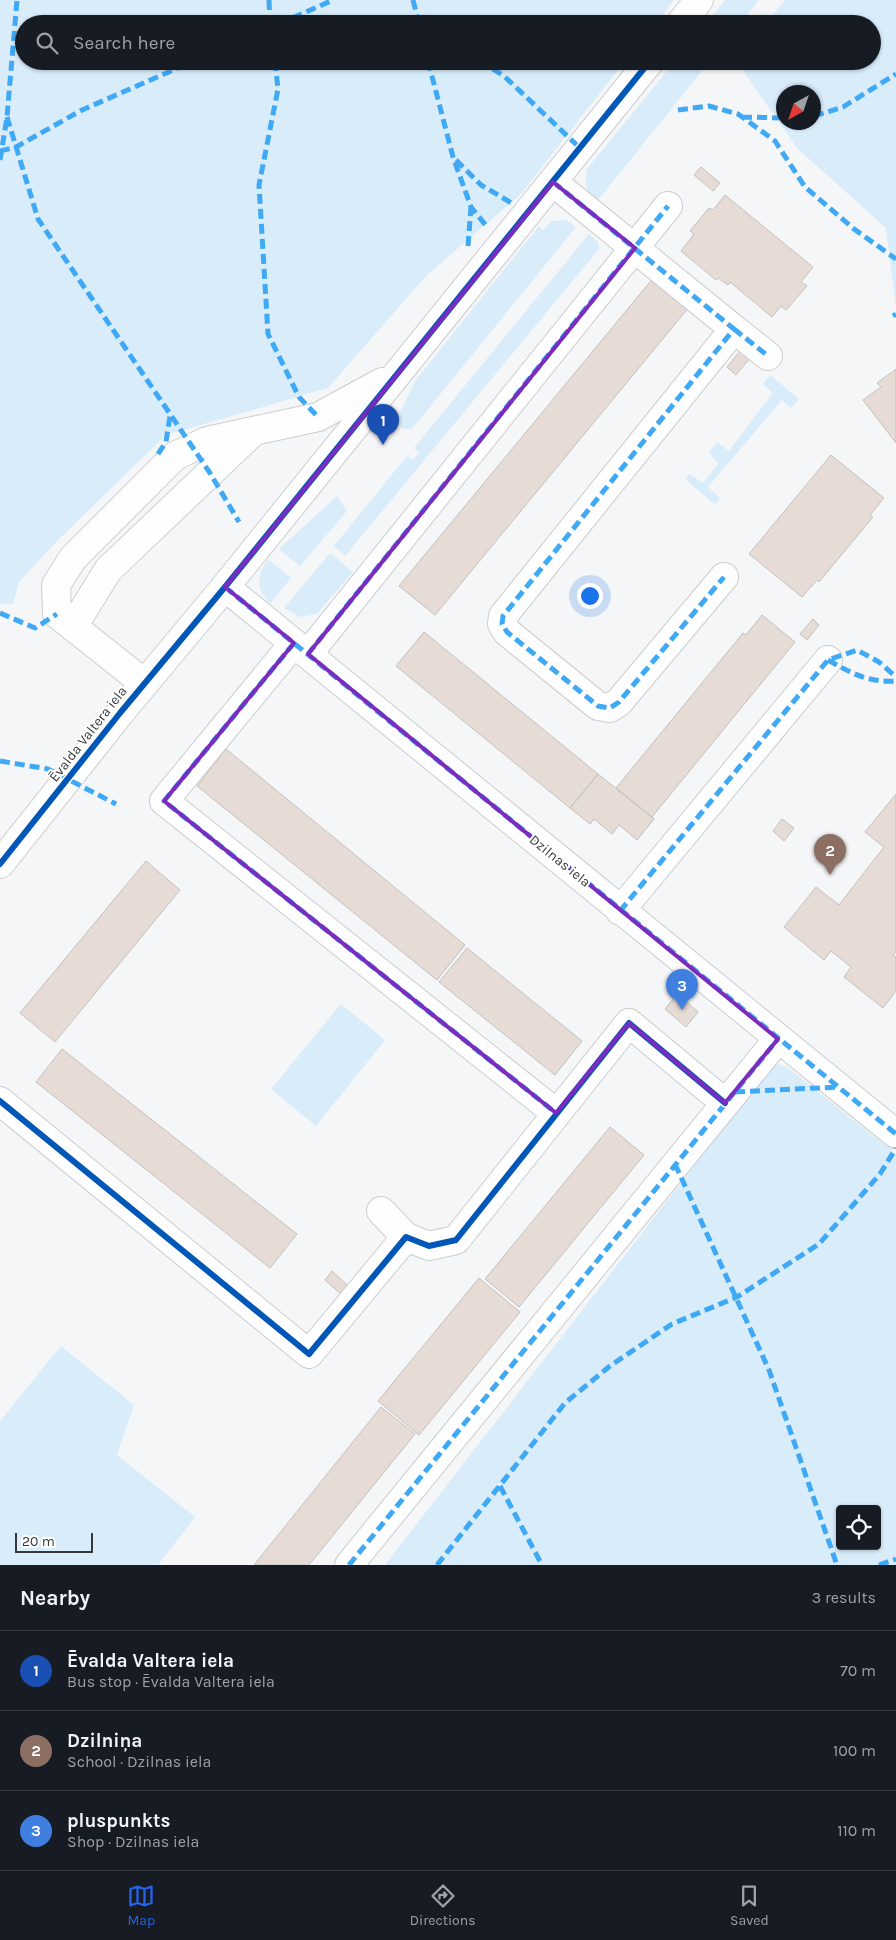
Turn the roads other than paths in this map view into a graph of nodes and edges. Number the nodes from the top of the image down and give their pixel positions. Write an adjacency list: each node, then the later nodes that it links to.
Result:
1 (699, 0): 2 (street)
2 (687, 15)
3 (643, 70): 4 (street, Ēvalda Valtera iela)
4 (553, 182): 6 (street); 9 (street, Ēvalda Valtera iela)
5 (668, 206): 6 (street)
6 (634, 248): 7 (street); 14 (street)
7 (734, 329): 8 (street); 11 (street)
8 (768, 356)
9 (392, 377): 10 (street); 12 (street, Ēvalda Valtera iela)
10 (255, 431): 13 (street); 13 (street)
11 (724, 576)
12 (224, 587): 14 (street, Dzilnas iela); 16 (street, Ēvalda Valtera iela)
13 (73, 627): 16 (street)
14 (301, 648): 18 (street, Dzilnas iela); 22 (street)
15 (828, 660): 18 (street)
16 (144, 682): 17 (street, Ēvalda Valtera iela)
17 (0, 864)
18 (620, 911): 19 (street, Dzilnas iela)
19 (778, 1039): 21 (street); 23 (street, Dzilnas iela)
20 (0, 1101): 25 (street)
21 (724, 1104): 22 (street); 26 (street)
22 (556, 1113): 25 (street)
23 (896, 1134)
24 (381, 1211): 25 (street)
25 (406, 1237)
26 (349, 1565)

